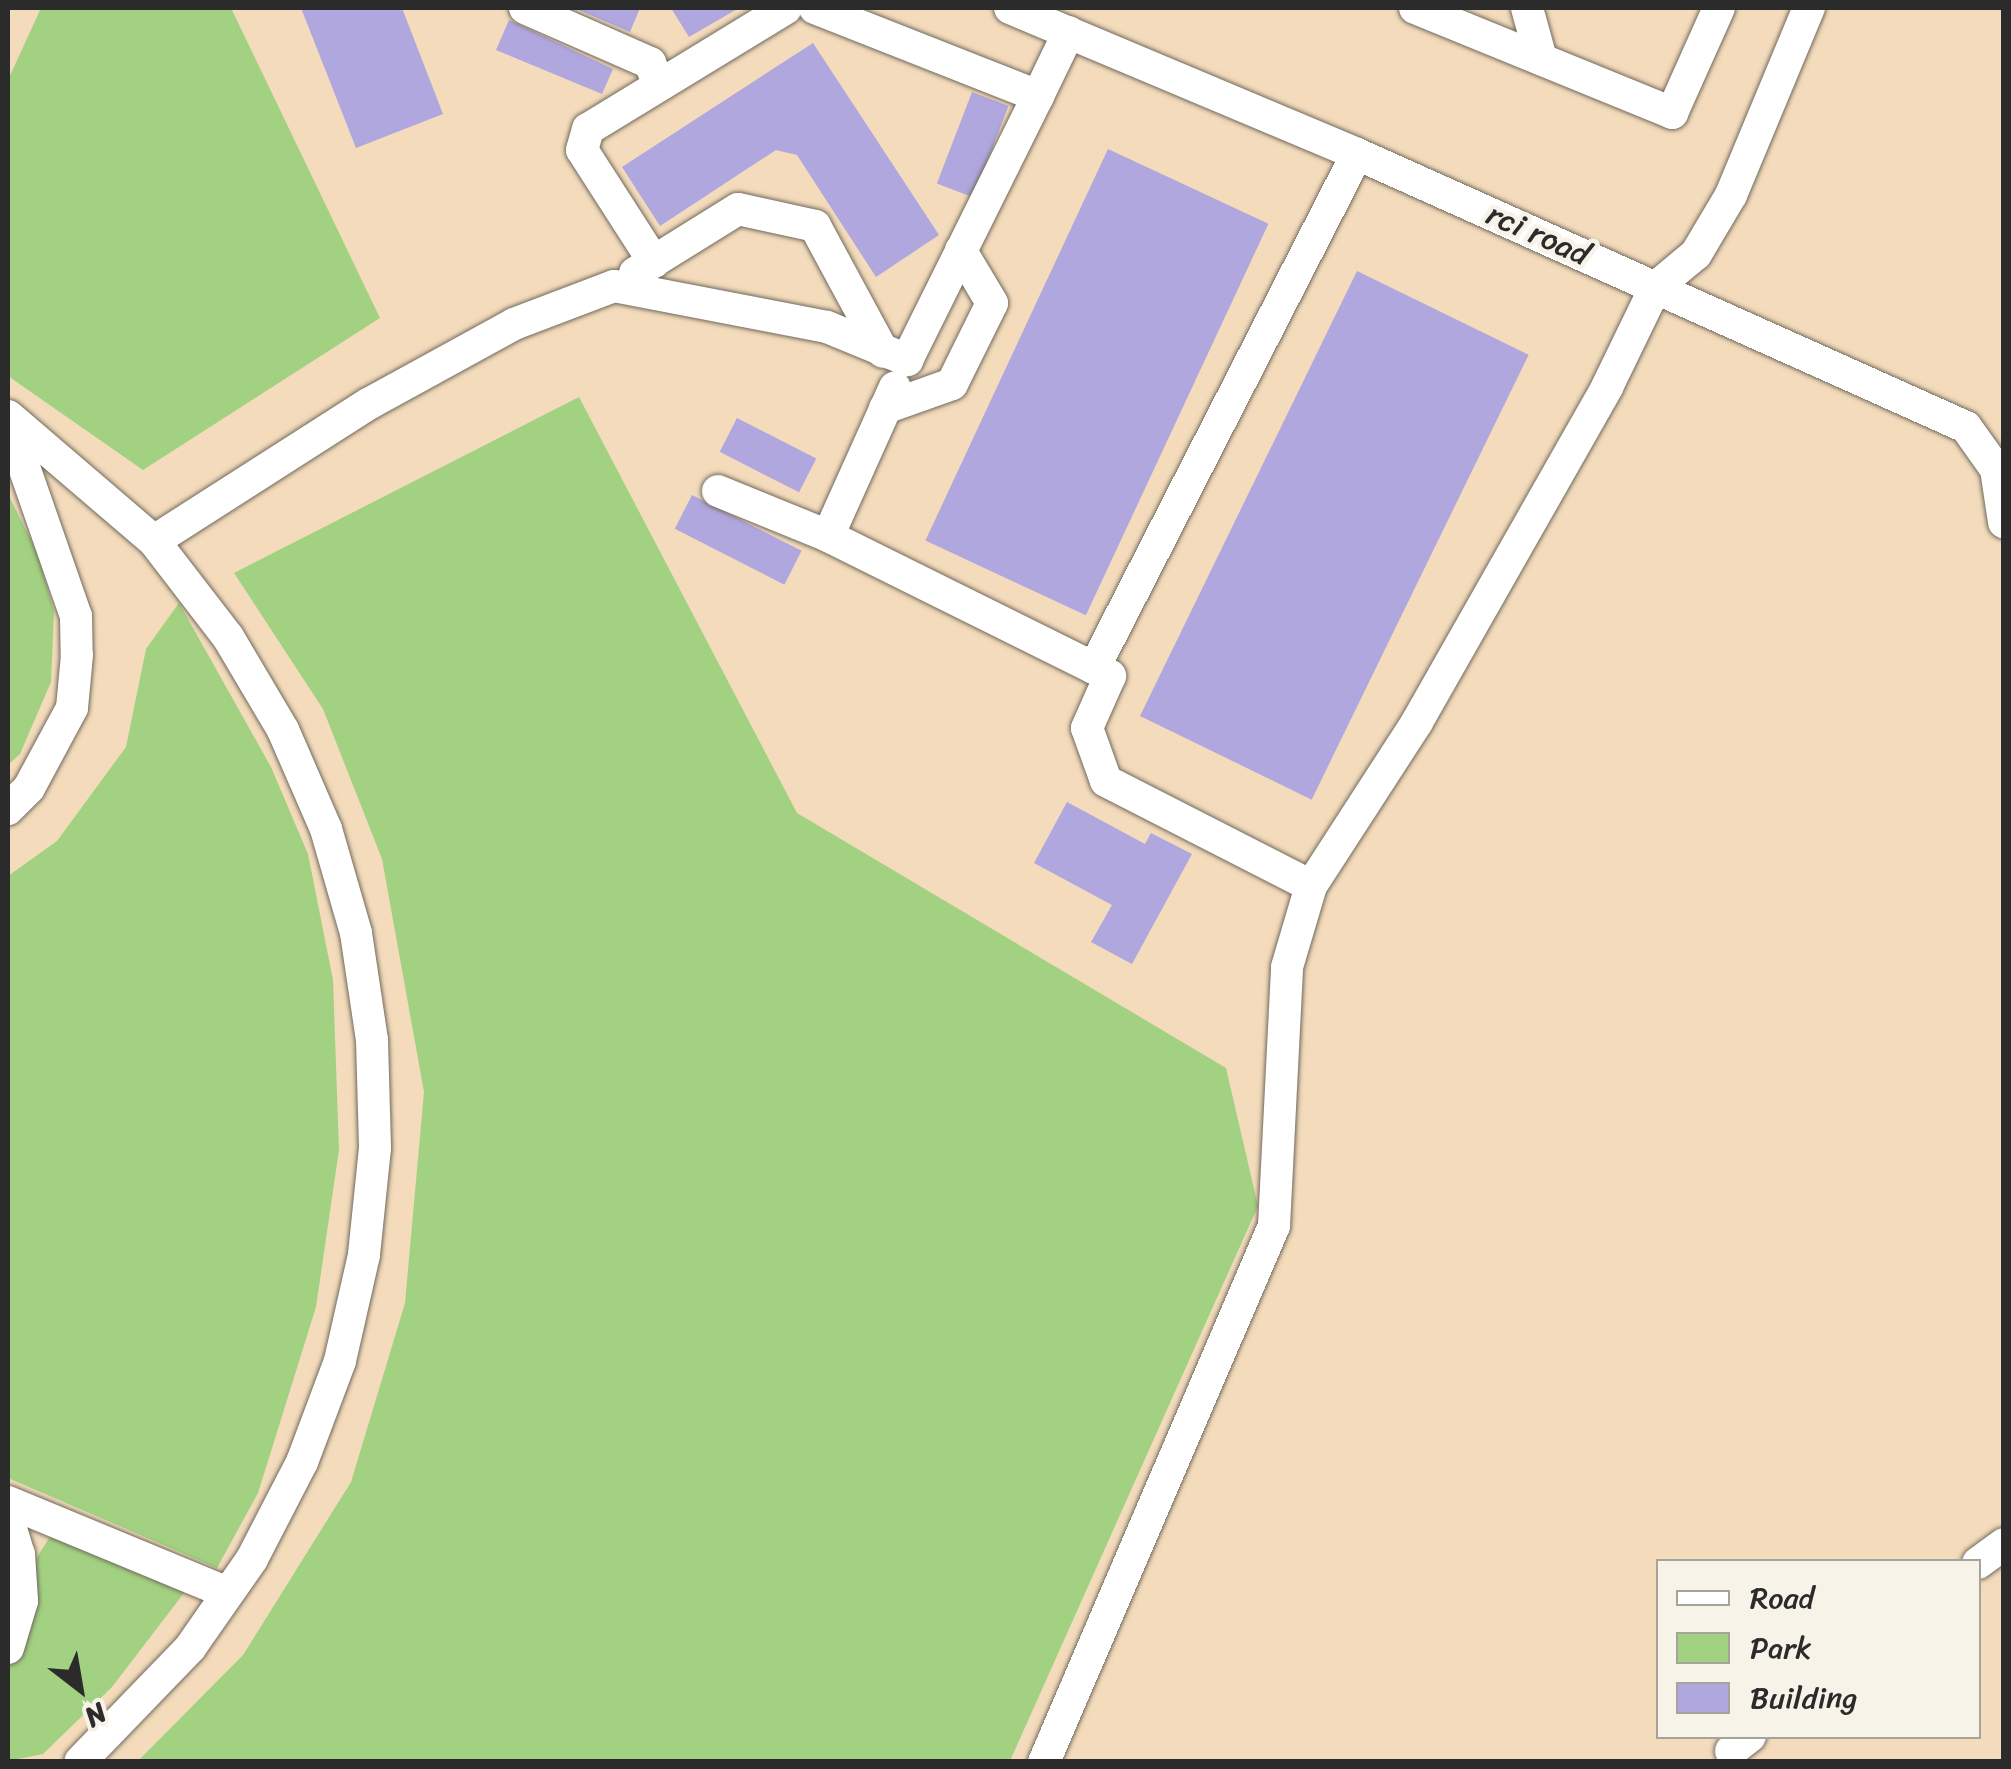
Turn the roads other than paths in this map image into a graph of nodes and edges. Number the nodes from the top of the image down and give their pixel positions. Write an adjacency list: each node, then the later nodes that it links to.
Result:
1 (524, 8): 11 (lane)
2 (786, 8): 11 (lane)
3 (815, 8): 12 (lane)
4 (1010, 8): 9 (lane, rci road)
5 (1415, 8): 10 (lane)
6 (1528, 8): 10 (lane)
7 (1719, 8): 10 (lane)
8 (1809, 8): 17 (lane)
9 (1079, 25): 12 (lane); 13 (lane, rci road)
10 (1540, 59)
11 (659, 85): 15 (lane)
12 (1038, 96): 14 (lane)
13 (1357, 154): 17 (lane, rci road); 25 (lane)
14 (961, 251): 18 (lane); 19 (lane)
15 (654, 262): 16 (lane); 18 (lane)
16 (614, 286): 18 (lane); 24 (lane)
17 (1655, 288): 22 (lane, rci road); 27 (lane)
18 (895, 356): 19 (lane)
19 (886, 408): 23 (lane)
20 (8, 418): 24 (lane); 26 (lane)
21 (718, 491): 23 (lane)
22 (2003, 507)
23 (828, 536): 25 (lane)
24 (154, 541): 32 (lane)
25 (1094, 668): 27 (lane)
26 (8, 808)
27 (1311, 886): 35 (lane)
28 (8, 1502): 32 (lane)
29 (8, 1520): 33 (lane)
30 (2004, 1544): 31 (lane)
31 (1981, 1561)
32 (228, 1592): 34 (lane)
33 (8, 1648)
34 (80, 1762)
35 (1044, 1762)

